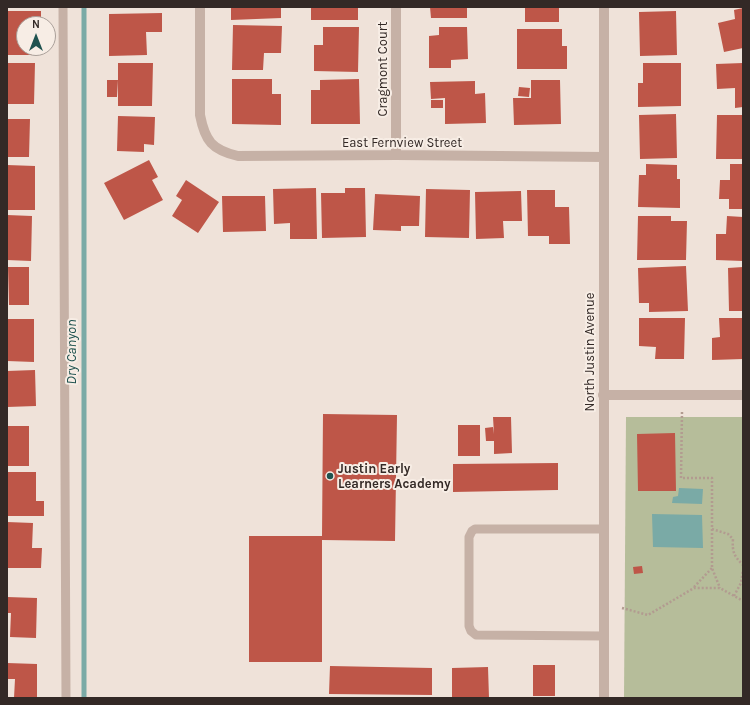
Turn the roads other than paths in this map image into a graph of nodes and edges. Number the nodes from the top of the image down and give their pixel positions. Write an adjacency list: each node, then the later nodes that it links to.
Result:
1 (63, 7): 11 (lane)
2 (200, 7): 5 (street, East Fernview Street)
3 (396, 7): 5 (street, Cragmont Court)
4 (604, 7): 6 (street, North Justin Avenue)
5 (396, 155): 6 (street, East Fernview Street)
6 (604, 156): 7 (street, North Justin Avenue)
7 (603, 395): 8 (street); 9 (street, North Justin Avenue)
8 (743, 395)
9 (604, 529): 10 (street, North Justin Avenue); 10 (lane)
10 (604, 636): 12 (street, North Justin Avenue)
11 (66, 698)
12 (604, 698)

